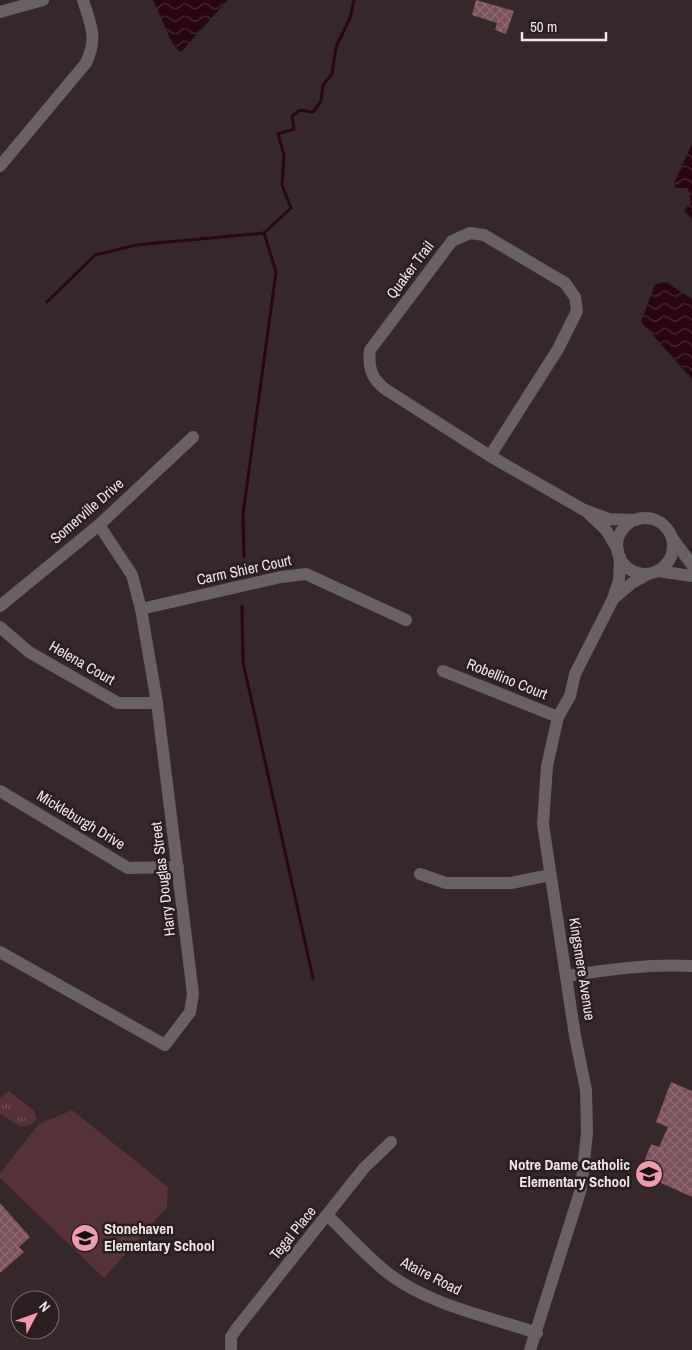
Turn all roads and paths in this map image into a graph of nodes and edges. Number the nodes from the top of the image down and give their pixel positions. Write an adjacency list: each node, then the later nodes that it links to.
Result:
1 (43, 0): 3 (street)
2 (83, 0): 4 (street)
3 (0, 12)
4 (0, 166)
5 (193, 437): 9 (street, Somerville Drive)
6 (490, 456): 6 (street, Quaker Trail); 7 (street, Quaker Trail)
7 (584, 510): 8 (street, Quaker Trail); 11 (street, Quaker Trail)
8 (636, 520): 10 (street); 11 (street)
9 (99, 525): 16 (street, Somerville Drive); 17 (street, Harry Douglas Street)
10 (672, 539): 12 (street); 13 (street)
11 (619, 554): 13 (street); 15 (street, Kingsmere Avenue)
12 (692, 565)
13 (653, 572): 14 (street); 15 (street, Kingsmere Avenue)
14 (692, 576)
15 (613, 600): 22 (street, Kingsmere Avenue)
16 (0, 606)
17 (140, 609): 18 (street, Carm Shier Court); 21 (street, Harry Douglas Street)
18 (406, 620)
19 (0, 627): 21 (street, Helena Court)
20 (443, 671): 22 (street, Robellino Court)
21 (157, 703): 24 (street, Harry Douglas Street)
22 (558, 717): 26 (street, Kingsmere Avenue)
23 (0, 791): 24 (street, Mickleburgh Drive)
24 (178, 867): 27 (street, Harry Douglas Street)
25 (420, 874): 26 (street)
26 (550, 875): 29 (street, Kingsmere Avenue)
27 (0, 952)
28 (692, 966): 29 (street)
29 (568, 976): 32 (street, Kingsmere Avenue)
30 (391, 1142): 31 (street, Tegal Place)
31 (328, 1216): 32 (street, Ataire Road); 33 (street, Tegal Place)
32 (537, 1333): 34 (street, Kingsmere Avenue)
33 (231, 1350)
34 (530, 1350)

